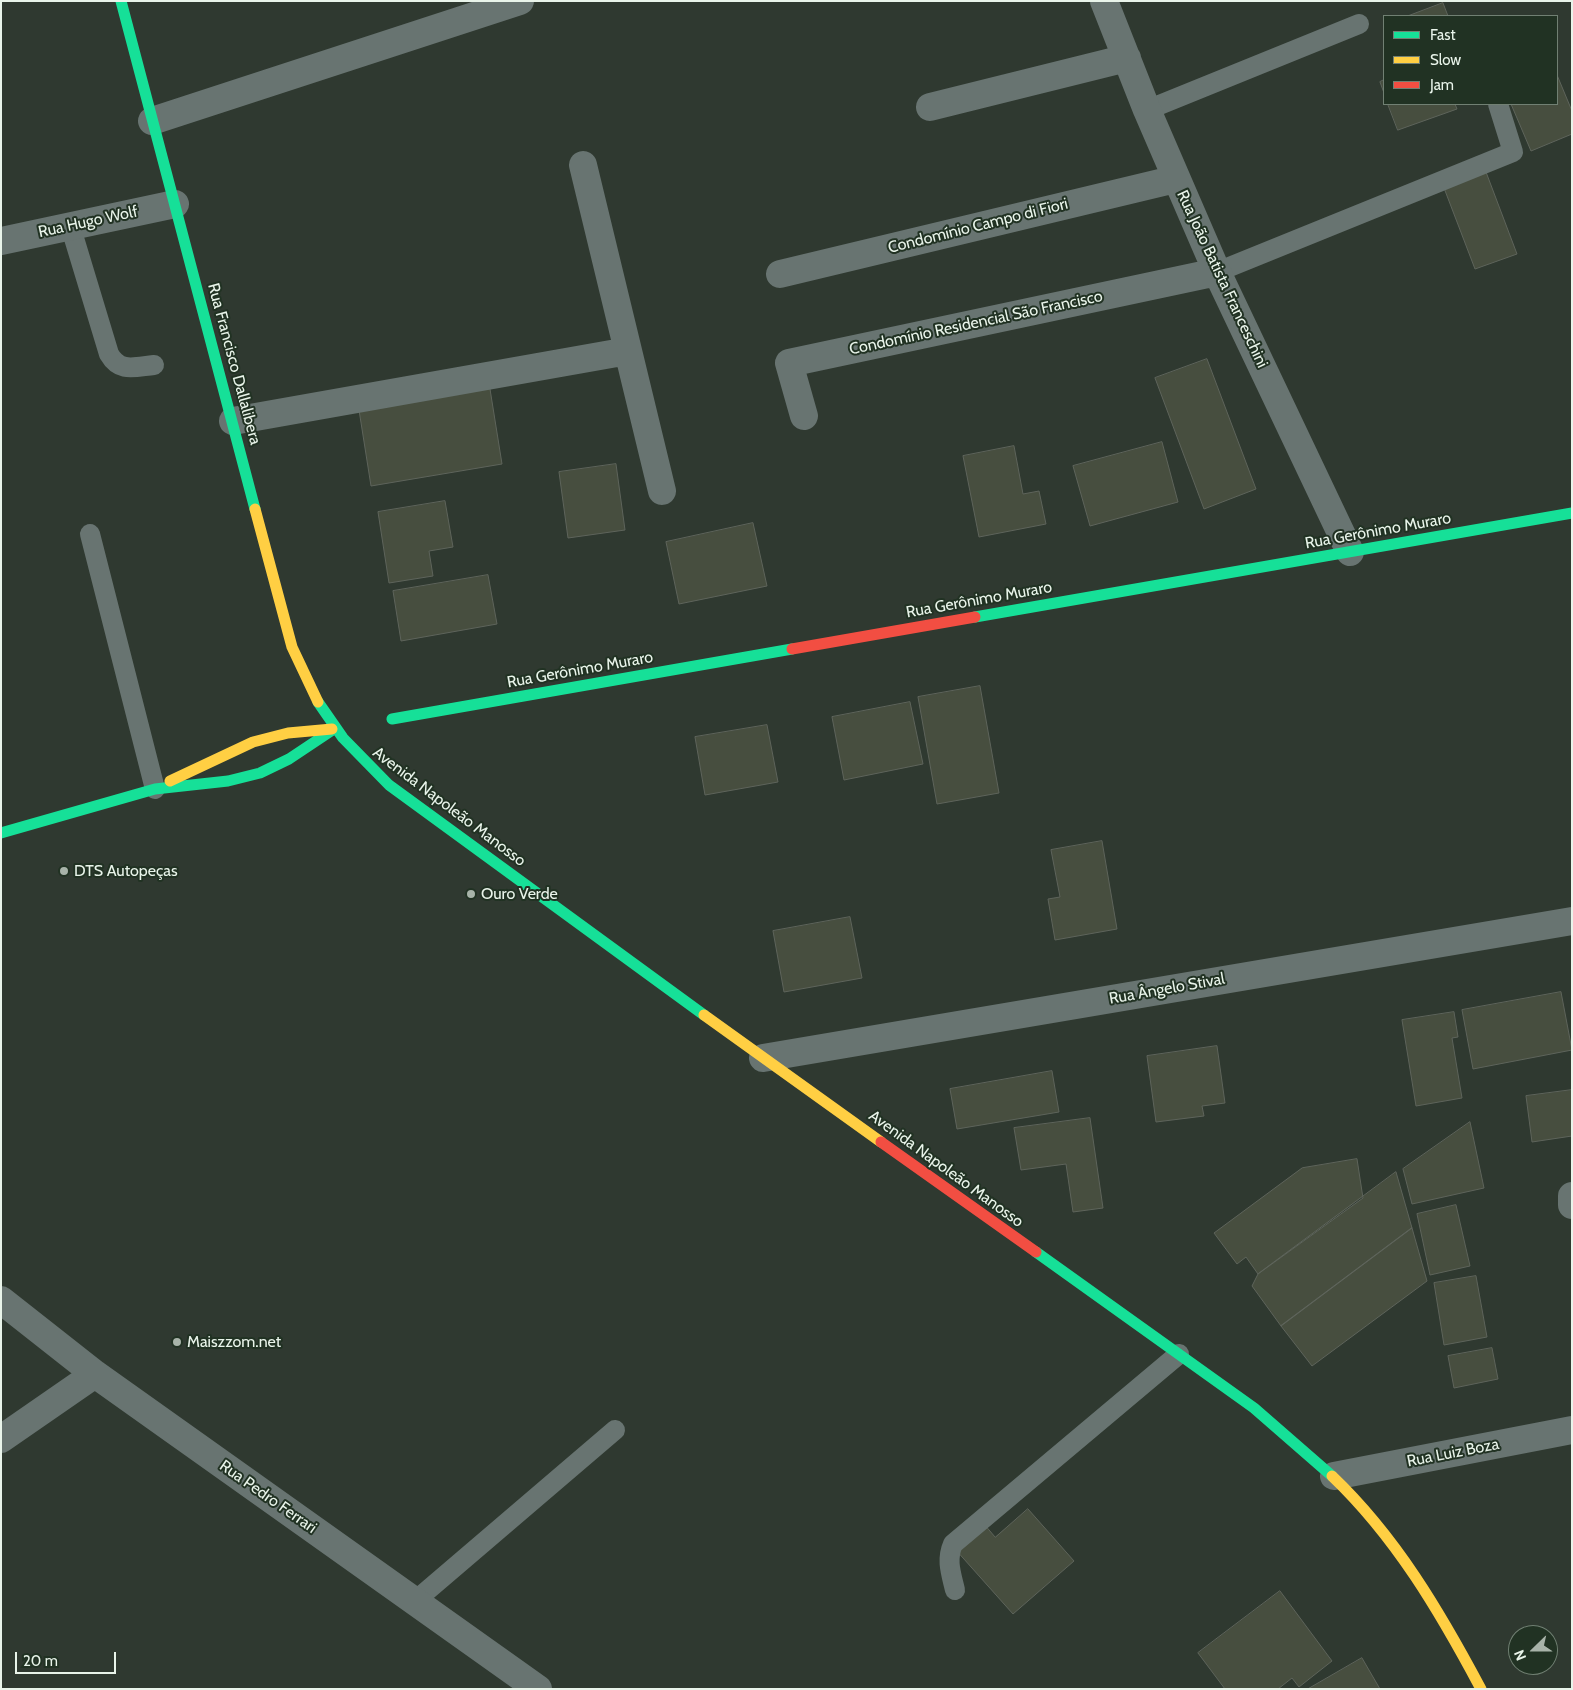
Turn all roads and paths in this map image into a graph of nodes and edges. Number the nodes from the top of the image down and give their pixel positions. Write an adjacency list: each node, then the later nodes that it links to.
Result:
1 (121, 1): 9 (street, Rua Francisco Dallalibera)
2 (520, 1): 9 (street)
3 (1104, 1): 5 (street, Rua João Batista Franceschini)
4 (1359, 24): 8 (lane)
5 (1127, 58): 7 (street); 8 (street, Rua João Batista Franceschini)
6 (1498, 105): 15 (lane)
7 (930, 107)
8 (1147, 110): 11 (street, Rua João Batista Franceschini)
9 (152, 121): 12 (street, Rua Francisco Dallalibera)
10 (583, 165): 17 (street)
11 (1176, 179): 15 (street, Rua João Batista Franceschini); 16 (street, Condomínio Campo di Fiori)
12 (175, 204): 13 (street, Rua Hugo Wolf); 20 (street, Rua Francisco Dallalibera)
13 (70, 225): 14 (street, Rua Hugo Wolf); 18 (lane)
14 (1, 241)
15 (1217, 272): 19 (street, Condomínio Residencial São Francisco); 24 (street, Rua João Batista Franceschini)
16 (780, 274)
17 (628, 351): 20 (street); 21 (street)
18 (154, 365)
19 (804, 416)
20 (233, 421): 26 (street, Rua Francisco Dallalibera)
21 (662, 491)
22 (1572, 513): 24 (street, Rua Gerônimo Muraro)
23 (90, 534): 27 (lane)
24 (1350, 552): 25 (street, Rua Gerônimo Muraro)
25 (392, 719)
26 (334, 729): 27 (street); 27 (street); 30 (street, Avenida Napoleão Manosso)
27 (155, 789): 28 (street)
28 (1, 833)
29 (1572, 921): 30 (street, Rua Ângelo Stival)
30 (763, 1058): 34 (street, Avenida Napoleão Manosso)
31 (1572, 1196): 32 (street)
32 (1572, 1205)
33 (1, 1300): 35 (street, Rua Pedro Ferrari)
34 (1179, 1354): 39 (street, Avenida Napoleão Manosso); 40 (lane)
35 (95, 1374): 38 (street); 41 (street, Rua Pedro Ferrari)
36 (615, 1430): 41 (lane)
37 (1572, 1430): 39 (street, Rua Luiz Boza)
38 (1, 1438)
39 (1334, 1476): 43 (street, Avenida Napoleão Manosso)
40 (955, 1590)
41 (415, 1601): 42 (street, Rua Pedro Ferrari)
42 (538, 1689)
43 (1481, 1689)

